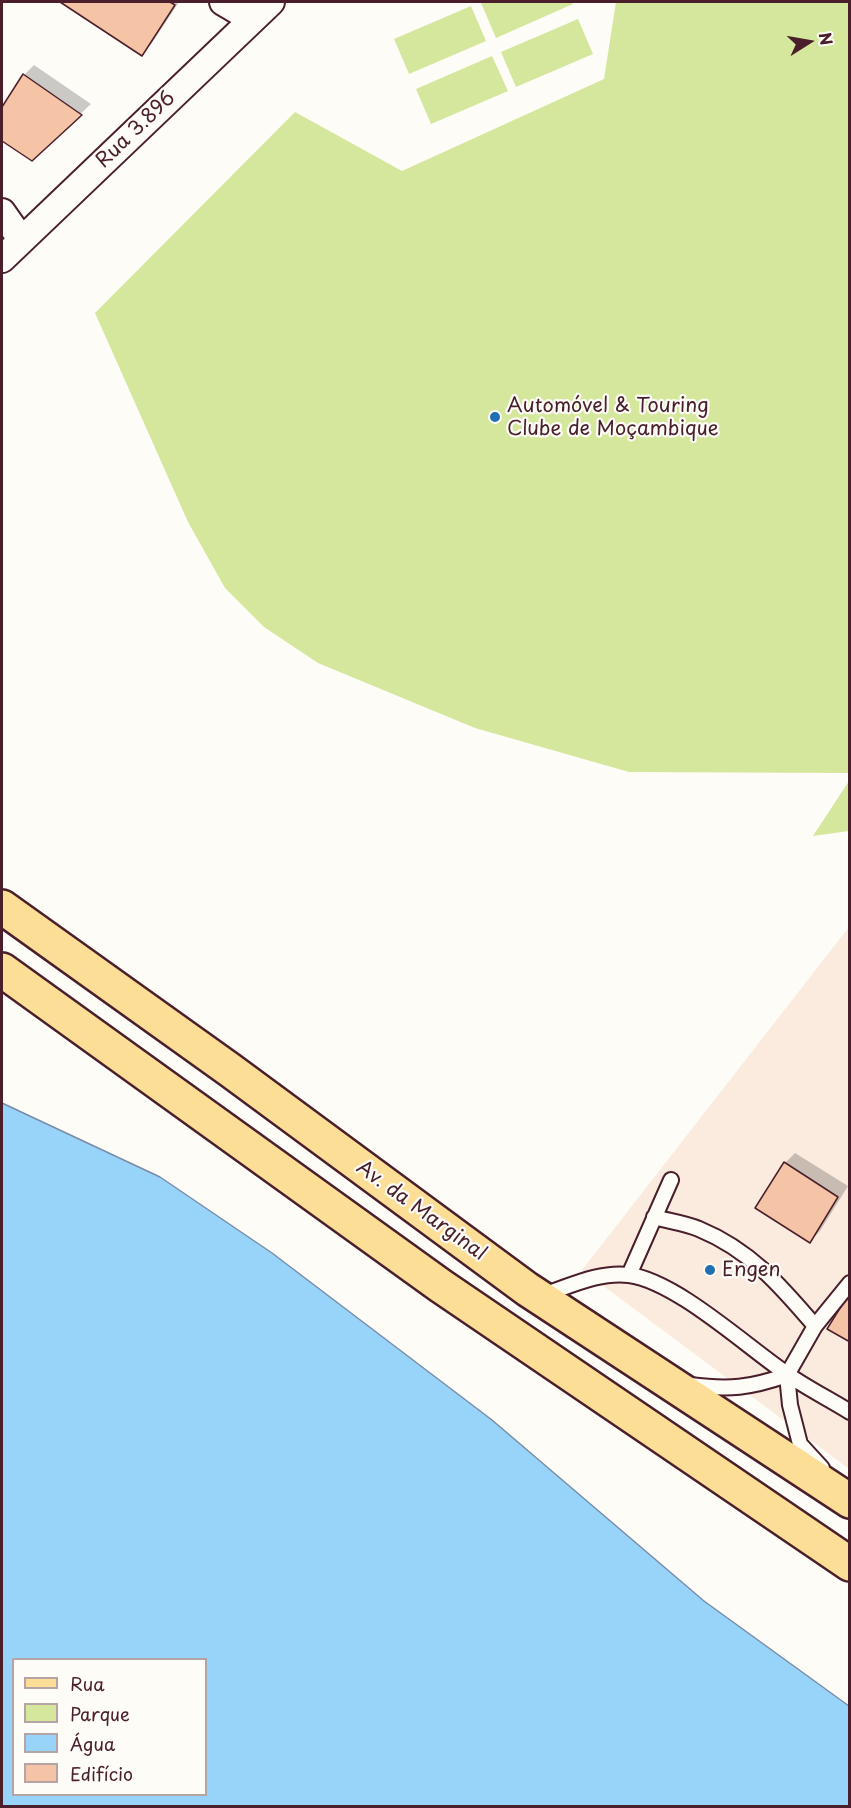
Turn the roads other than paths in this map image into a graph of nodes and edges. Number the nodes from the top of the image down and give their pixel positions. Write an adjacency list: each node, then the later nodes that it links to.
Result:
1 (223, 2): 3 (street)
2 (271, 2): 3 (street, Rua 3.896)
3 (252, 19): 5 (street, Rua 3.896)
4 (2, 212): 5 (street)
5 (21, 239): 6 (street, Rua 3.896)
6 (2, 259)
7 (2, 907): 13 (main road, Av. da Marginal)
8 (2, 970): 20 (main road)
9 (671, 1180): 10 (lane)
10 (654, 1217): 11 (lane); 14 (lane)
11 (629, 1275): 13 (lane); 15 (lane)
12 (849, 1283): 14 (lane)
13 (538, 1296): 16 (main road, Av. da Marginal)
14 (815, 1326): 15 (lane)
15 (788, 1375): 16 (lane); 17 (lane); 18 (lane)
16 (666, 1381): 19 (main road, Av. da Marginal)
17 (849, 1412)
18 (849, 1489)
19 (849, 1501)
20 (849, 1564)

